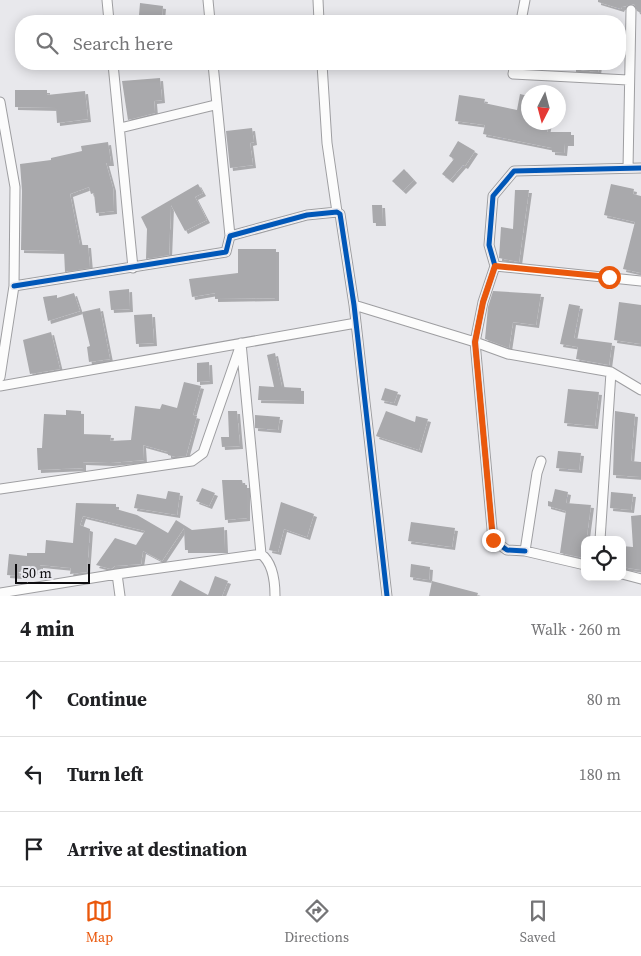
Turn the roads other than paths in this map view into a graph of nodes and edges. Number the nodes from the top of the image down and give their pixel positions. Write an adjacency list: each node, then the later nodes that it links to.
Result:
1 (107, 0): 6 (street)
2 (208, 0): 7 (street)
3 (318, 0): 8 (street)
4 (525, 0): 9 (street)
5 (631, 10): 14 (street)
6 (108, 15)
7 (209, 15)
8 (319, 15)
9 (523, 15)
10 (114, 70): 17 (street)
11 (213, 70): 16 (street)
12 (322, 70): 20 (street)
13 (514, 70): 14 (street)
14 (628, 80): 18 (street)
15 (0, 102): 25 (street)
16 (216, 105): 17 (street); 21 (street)
17 (120, 128): 23 (street)
18 (628, 168): 19 (street); 22 (street)
19 (641, 168)
20 (337, 212): 21 (street); 26 (street)
21 (230, 236): 23 (street)
22 (495, 266): 24 (street); 28 (street)
23 (133, 268): 25 (street)
24 (641, 281)
25 (14, 286): 31 (street)
26 (354, 305): 27 (street); 28 (street)
27 (356, 322): 29 (street); 46 (street)
28 (475, 342): 30 (street); 37 (street)
29 (241, 343): 32 (street); 35 (street); 38 (street)
30 (611, 372): 33 (street); 36 (street)
31 (0, 377)
32 (0, 386)
33 (641, 390)
34 (541, 461): 37 (street)
35 (0, 489)
36 (600, 536)
37 (525, 551): 39 (street)
38 (261, 554): 40 (street); 45 (street)
39 (581, 565)
40 (117, 574): 43 (street); 44 (street)
41 (626, 575): 42 (street)
42 (641, 579)
43 (0, 593)
44 (120, 596)
45 (275, 596)
46 (386, 596)

